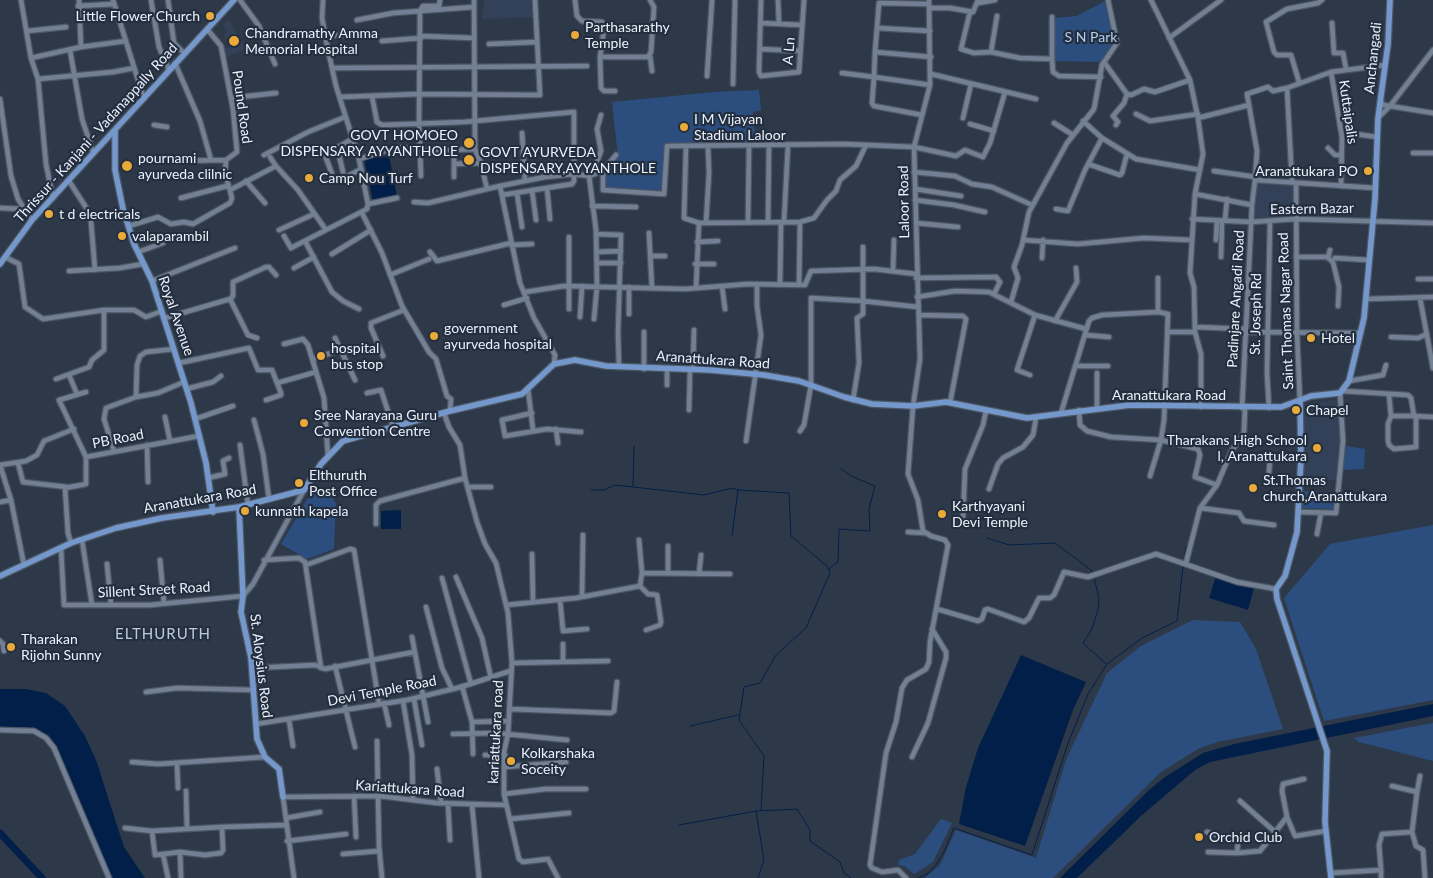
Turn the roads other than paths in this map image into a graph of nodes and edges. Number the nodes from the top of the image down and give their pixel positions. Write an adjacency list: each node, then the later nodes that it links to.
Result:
1 (21, 0): 41 (street)
2 (151, 0): 76 (street)
3 (168, 0): 59 (street)
4 (234, 0): 40 (main road, Thrissur - Kanjani - Vadanappally Road)
5 (240, 0): 67 (street)
6 (323, 0): 44 (street)
7 (440, 0): 29 (street)
8 (474, 0): 28 (street)
9 (536, 0): 50 (street)
10 (575, 0): 60 (street)
11 (650, 0): 61 (street)
12 (712, 0): 82 (street)
13 (735, 0): 88 (street)
14 (761, 0): 35 (street, A Ln)
15 (778, 0): 36 (street)
16 (804, 0): 37 (street, A Ln)
17 (995, 0): 24 (street)
18 (1108, 0): 65 (street)
19 (1151, 0): 47 (street)
20 (1220, 0): 47 (street)
21 (1322, 0): 87 (street)
22 (1390, 0): 68 (main road, Anchangadi)
23 (878, 1): 27 (street); 39 (street)
24 (978, 1): 30 (street)
25 (113, 2): 26 (street); 48 (street)
26 (78, 3): 52 (street)
27 (929, 4): 30 (street); 42 (street, Laloor Road)
28 (474, 7): 29 (street); 46 (street)
29 (420, 11): 33 (street); 45 (street)
30 (970, 12): 58 (street)
31 (997, 16): 58 (street)
32 (1052, 17): 64 (street)
33 (357, 20)
34 (1332, 23): 75 (street)
35 (761, 24): 36 (street); 53 (street, A Ln)
36 (779, 24): 37 (street)
37 (802, 25): 56 (street, A Ln)
38 (66, 27): 41 (street)
39 (877, 28): 42 (street); 57 (street)
40 (207, 29): 59 (main road, Thrissur - Kanjani - Vadanappally Road); 100 (street, Pound Road)
41 (27, 31): 63 (street)
42 (930, 31): 62 (street, Laloor Road)
43 (355, 34): 44 (street)
44 (327, 36): 74 (street)
45 (421, 37): 46 (street); 49 (street); 71 (street)
46 (473, 38): 72 (street)
47 (1169, 38): 86 (street)
48 (126, 41): 52 (street); 73 (street)
49 (382, 42)
50 (537, 42): 51 (street); 69 (street)
51 (489, 44)
52 (82, 47): 54 (street)
53 (760, 49): 56 (street); 56 (street, A Ln)
54 (70, 50): 63 (street); 81 (street)
55 (1433, 50): 106 (street)
56 (800, 51)
57 (875, 52): 62 (street); 83 (street)
58 (991, 52): 64 (street)
59 (184, 53): 66 (main road, Thrissur - Kanjani - Vadanappally Road)
60 (600, 56): 61 (street); 92 (street)
61 (650, 56): 77 (street)
62 (931, 57): 80 (street, Laloor Road)
63 (31, 58): 85 (street)
64 (1052, 59): 84 (street)
65 (1104, 62): 84 (street); 96 (street)
66 (175, 63): 76 (main road, Thrissur - Kanjani - Vadanappally Road); 153 (street)
67 (275, 64)
68 (1385, 65): 75 (street); 104 (main road, Anchangadi)
69 (538, 66): 70 (street); 72 (street); 97 (street)
70 (587, 66)
71 (419, 67): 72 (street); 74 (street); 95 (street)
72 (473, 67): 97 (street)
73 (134, 68): 81 (street); 102 (street)
74 (333, 68): 99 (street)
75 (1346, 69): 78 (street)
76 (169, 70): 102 (main road, Thrissur - Kanjani - Vadanappally Road)
77 (652, 71)
78 (1331, 72): 87 (street); 150 (street, Kuttaipalis)
79 (842, 74): 83 (street)
80 (931, 74): 89 (street); 90 (street, Laloor Road)
81 (74, 75): 85 (street); 144 (street)
82 (707, 76)
83 (874, 77): 90 (street); 110 (street)
84 (1101, 77): 116 (street)
85 (38, 79): 192 (street)
86 (1190, 80): 96 (street); 111 (street)
87 (1299, 82): 91 (street)
88 (733, 84)
89 (970, 84): 93 (street); 113 (street)
90 (930, 85): 110 (street, Laloor Road)
91 (1287, 88): 105 (street); 176 (street, Saint Thomas Nagar Road)
92 (615, 91)
93 (1005, 92): 103 (street); 124 (street)
94 (276, 93): 100 (street)
95 (419, 94): 97 (street); 98 (street); 117 (street)
96 (1127, 94): 121 (street)
97 (474, 95): 115 (street)
98 (372, 96): 99 (street); 117 (street)
99 (340, 97): 112 (street)
100 (231, 98): 154 (street, Pound Road)
101 (0, 99): 127 (street)
102 (144, 99): 123 (main road, Thrissur - Kanjani - Vadanappally Road)
103 (1036, 99)
104 (1381, 101): 106 (street); 114 (main road, Anchangadi)
105 (1249, 105): 111 (street); 172 (street)
106 (1390, 106): 107 (street); 114 (street)
107 (1433, 113)
108 (1136, 114): 111 (street)
109 (600, 115): 169 (street)
110 (922, 115): 139 (street, Laloor Road)
111 (1198, 116): 161 (street)
112 (345, 117): 131 (street); 148 (street)
113 (963, 118)
114 (1378, 118): 130 (main road)
115 (475, 121): 117 (street); 142 (street); 167 (street)
116 (1083, 121): 128 (street); 129 (street)
117 (419, 123): 141 (street)
118 (1054, 123): 128 (street)
119 (970, 124): 124 (street)
120 (154, 125): 122 (street)
121 (1116, 126)
122 (167, 127)
123 (115, 130): 144 (main road, Thrissur - Kanjani - Vadanappally Road); 224 (main road, Royal Avenue)
124 (994, 130): 139 (street)
125 (522, 133): 174 (street)
126 (1348, 133): 130 (street)
127 (2, 135): 202 (street)
128 (1073, 135): 197 (street)
129 (1102, 138): 147 (street); 158 (street)
130 (1377, 138): 182 (main road)
131 (352, 139): 136 (street); 152 (street)
132 (769, 145): 133 (street); 135 (street); 216 (street)
133 (788, 145): 134 (street); 217 (street)
134 (866, 145): 139 (street); 218 (street)
135 (748, 146): 138 (street); 215 (street)
136 (337, 147): 163 (street); 166 (street)
137 (686, 147): 138 (street); 162 (street); 220 (street)
138 (708, 147): 221 (street)
139 (914, 148): 164 (street, Laloor Road)
140 (1328, 148): 150 (street)
141 (419, 149): 143 (street); 152 (street); 168 (street)
142 (475, 149): 143 (street); 156 (street)
143 (454, 150): 157 (street)
144 (93, 152): 175 (main road, Thrissur - Kanjani - Vadanappally Road)
145 (1413, 153): 146 (street)
146 (1433, 153)
147 (1127, 154): 158 (street); 161 (street)
148 (264, 155)
149 (616, 155): 162 (street)
150 (1342, 155): 178 (street, Kuttaipalis)
151 (270, 157): 159 (street)
152 (359, 159): 160 (street)
153 (211, 160): 154 (street, Pound Road); 155 (street, Pound Road)
154 (226, 160): 179 (street)
155 (170, 161)
156 (481, 163): 157 (street); 180 (street)
157 (454, 164): 170 (street)
158 (1088, 164): 203 (street)
159 (276, 166): 173 (street); 206 (street)
160 (361, 168): 171 (street); 196 (street)
161 (1200, 170): 186 (street)
162 (603, 171): 169 (street)
163 (342, 172)
164 (914, 172): 183 (street, Laloor Road); 197 (street)
165 (1214, 172): 172 (street)
166 (332, 174)
167 (574, 174): 169 (street); 174 (street); 181 (street)
168 (421, 176)
169 (590, 176): 199 (street)
170 (454, 177)
171 (344, 178)
172 (1255, 179): 176 (street); 198 (street, Padinjare Angadi Road)
173 (246, 180): 179 (street); 195 (street)
174 (526, 180): 177 (street)
175 (69, 181): 192 (main road, Thrissur - Kanjani - Vadanappally Road); 272 (street)
176 (1294, 183): 178 (street); 208 (street, Saint Thomas Nagar Road)
177 (500, 186): 180 (street); 187 (street)
178 (1341, 186): 182 (street)
179 (228, 188): 189 (street); 224 (street)
180 (486, 188): 194 (street)
181 (547, 188): 184 (street); 207 (street)
182 (1375, 188): 212 (main road)
183 (915, 189): 188 (street); 193 (street, Laloor Road)
184 (532, 190): 185 (street); 210 (street)
185 (518, 193): 187 (street); 225 (street)
186 (1195, 194): 191 (street); 211 (street)
187 (502, 196): 243 (street)
188 (961, 196)
189 (181, 198)
190 (397, 198): 196 (street)
191 (1227, 199): 198 (street); 213 (street)
192 (53, 200): 209 (main road, Thrissur - Kanjani - Vadanappally Road)
193 (915, 200): 204 (street); 223 (street, Laloor Road)
194 (414, 202)
195 (266, 203)
196 (368, 204): 205 (street)
197 (1032, 205): 235 (street)
198 (1252, 205): 219 (street, Padinjare Angadi Road)
199 (592, 206): 200 (street); 231 (street)
200 (636, 207)
201 (0, 208): 202 (street)
202 (24, 209): 209 (street)
203 (1056, 209)
204 (985, 212)
205 (362, 213): 228 (street); 229 (street, kariattukara road)
206 (314, 214): 227 (street); 228 (street)
207 (550, 219)
208 (1295, 219): 212 (street, Eastern Bazar); 214 (street, Eastern Bazar); 258 (street, Saint Thomas Nagar Road)
209 (32, 220): 255 (main road, Thrissur - Kanjani - Vadanappally Road)
210 (536, 220)
211 (1192, 220): 213 (street, Eastern Bazar); 237 (street)
212 (1372, 220): 222 (street, Eastern Bazar); 263 (main road)
213 (1221, 221): 219 (street, Eastern Bazar); 238 (street); 257 (street)
214 (1270, 221): 219 (street, Eastern Bazar); 327 (street, St. Joseph Rd)
215 (748, 222): 216 (street); 221 (street)
216 (768, 222): 217 (street)
217 (783, 222): 218 (street); 284 (street)
218 (800, 222): 285 (street)
219 (1251, 222): 324 (street, Padinjare Angadi Road)
220 (699, 223): 221 (street); 241 (street)
221 (706, 223)
222 (1433, 223)
223 (916, 224): 226 (street); 278 (street, Laloor Road)
224 (129, 226): 249 (main road, Royal Avenue)
225 (522, 227)
226 (958, 227)
227 (279, 230)
228 (326, 230): 239 (street)
229 (371, 230): 252 (street); 277 (street, kariattukara road)
230 (649, 233): 253 (street)
231 (596, 234): 248 (street); 251 (street)
232 (284, 236): 239 (street)
233 (569, 237): 286 (street)
234 (894, 240): 275 (street)
235 (1023, 240): 236 (street); 303 (street)
236 (1043, 240): 237 (street); 260 (street)
237 (1191, 240): 322 (street)
238 (1216, 240)
239 (305, 241): 256 (street)
240 (718, 241): 241 (street)
241 (697, 242): 268 (street)
242 (163, 243): 249 (street)
243 (511, 244): 244 (street); 250 (street); 294 (street)
244 (532, 244)
245 (863, 247): 273 (street)
246 (235, 248): 282 (street)
247 (1330, 250): 259 (street)
248 (621, 251): 251 (street); 265 (street)
249 (138, 252): 267 (main road, Royal Avenue)
250 (430, 252)
251 (597, 252): 264 (street)
252 (332, 254)
253 (650, 256): 254 (street); 292 (street)
254 (664, 256)
255 (6, 257): 266 (main road, Thrissur - Kanjani - Vadanappally Road); 309 (street)
256 (314, 257): 270 (street); 307 (street)
257 (1221, 257)
258 (1296, 257): 259 (street); 328 (street, Saint Thomas Nagar Road)
259 (1327, 257): 305 (street)
260 (1042, 258)
261 (1335, 258): 263 (street)
262 (429, 260): 277 (street)
263 (1368, 260): 301 (main road)
264 (597, 263): 265 (street); 288 (street)
265 (621, 263): 290 (street)
266 (0, 264)
267 (143, 264): 272 (street); 282 (main road, Royal Avenue)
268 (696, 264): 269 (street); 293 (street)
269 (714, 264)
270 (294, 268)
271 (1076, 268): 320 (street)
272 (95, 270): 274 (street)
273 (863, 270): 275 (street); 285 (street); 302 (street)
274 (69, 271)
275 (893, 272): 278 (street)
276 (276, 275): 300 (street)
277 (390, 275): 310 (street, kariattukara road)
278 (916, 276): 295 (street); 296 (street, Laloor Road)
279 (1158, 278): 313 (street)
280 (1418, 279): 281 (street)
281 (1433, 279)
282 (152, 281): 312 (main road, Royal Avenue)
283 (757, 284): 284 (street); 289 (street); 353 (street)
284 (780, 285): 285 (street)
285 (799, 285)
286 (570, 286): 287 (street); 294 (street); 308 (street)
287 (582, 286): 288 (street); 318 (street)
288 (597, 286): 290 (street); 319 (street)
289 (722, 286): 293 (street); 311 (street)
290 (620, 287): 291 (street); 346 (street)
291 (630, 287): 292 (street); 314 (street)
292 (652, 288): 293 (street)
293 (696, 288)
294 (525, 292): 298 (street)
295 (994, 294): 296 (street); 303 (street)
296 (917, 296): 306 (street, Laloor Road)
297 (1433, 297): 299 (street)
298 (526, 298): 304 (street); 342 (street)
299 (1420, 298): 301 (street); 330 (street)
300 (230, 300): 317 (street); 334 (street)
301 (1366, 300): 329 (main road)
302 (863, 301): 306 (street); 361 (street); 372 (street)
303 (1011, 302): 315 (street)
304 (504, 305)
305 (1338, 306)
306 (918, 308): 316 (street, Laloor Road)
307 (359, 309)
308 (569, 309)
309 (104, 310): 312 (street); 354 (street)
310 (404, 310): 339 (street); 385 (street, kariattukara road)
311 (725, 310)
312 (162, 311): 317 (main road, Royal Avenue)
313 (1158, 312): 321 (street); 326 (street)
314 (630, 314)
315 (1035, 315): 320 (street); 355 (street)
316 (919, 316): 374 (street); 377 (street, Laloor Road)
317 (164, 318): 337 (main road, Royal Avenue)
318 (580, 318)
319 (594, 319)
320 (1055, 321): 321 (street)
321 (1086, 329): 331 (street)
322 (1195, 329): 324 (street); 326 (street); 378 (street)
323 (694, 330): 350 (street)
324 (1245, 331): 327 (street); 380 (street, Padinjare Angadi Road)
325 (644, 332): 348 (street)
326 (1168, 332): 375 (street)
327 (1267, 333): 328 (street); 381 (street, St. Joseph Rd)
328 (1297, 333): 329 (street); 373 (street, Saint Thomas Nagar Road)
329 (1361, 333): 359 (main road)
330 (1427, 334): 333 (street); 347 (street)
331 (1085, 335): 332 (street); 344 (street)
332 (1109, 337)
333 (1391, 337)
334 (257, 338)
335 (335, 338): 338 (street)
336 (284, 344): 340 (street)
337 (174, 349): 341 (main road, Royal Avenue); 370 (street)
338 (340, 350): 340 (street); 358 (street)
339 (383, 356)
340 (313, 359): 351 (street)
341 (179, 363): 360 (street); 362 (main road, Royal Avenue)
342 (554, 364): 346 (main road, Aranattukara Road); 364 (main road)
343 (1386, 365): 359 (street)
344 (1076, 366): 345 (street); 387 (street)
345 (1108, 366)
346 (619, 367): 348 (main road, Aranattukara Road)
347 (1433, 368)
348 (644, 369): 349 (main road, Aranattukara Road)
349 (667, 370): 350 (main road, Aranattukara Road); 363 (street)
350 (691, 370): 353 (main road, Aranattukara Road); 382 (street)
351 (316, 372): 360 (street); 410 (street)
352 (1097, 373): 379 (street)
353 (756, 374): 361 (main road, Aranattukara Road); 404 (street)
354 (69, 375): 357 (street); 368 (street)
355 (1030, 375)
356 (221, 376): 362 (street)
357 (56, 380)
358 (354, 380)
359 (1349, 381): 366 (main road)
360 (277, 383): 371 (street)
361 (811, 385): 372 (main road, Aranattukara Road); 399 (street)
362 (185, 386): 370 (street); 393 (main road, Royal Avenue)
363 (667, 386)
364 (528, 389): 385 (main road); 386 (street)
365 (86, 392): 368 (street)
366 (1342, 392): 369 (street); 373 (main road, Aranattukara Road); 434 (street)
367 (367, 393): 395 (street)
368 (77, 394): 396 (street)
369 (1389, 395): 388 (street); 390 (street)
370 (136, 397): 408 (street)
371 (266, 400)
372 (854, 400): 377 (main road, Aranattukara Road)
373 (1300, 402): 381 (main road, Aranattukara Road); 412 (main road)
374 (950, 403): 377 (main road, Aranattukara Road); 384 (main road, Aranattukara Road)
375 (1165, 405): 378 (main road, Aranattukara Road); 379 (main road, Aranattukara Road); 402 (street)
376 (233, 406): 393 (street)
377 (913, 406): 439 (street, Laloor Road)
378 (1202, 407): 380 (main road, Aranattukara Road)
379 (1097, 408): 383 (main road, Aranattukara Road)
380 (1244, 408): 381 (main road, Aranattukara Road); 420 (street, Padinjare Angadi Road)
381 (1269, 408)
382 (689, 410)
383 (1079, 410): 387 (main road, Aranattukara Road); 402 (street)
384 (986, 411): 392 (main road, Aranattukara Road); 435 (street)
385 (447, 412): 395 (main road); 418 (street, kariattukara road)
386 (532, 413): 398 (street); 398 (street)
387 (1061, 413): 392 (main road, Aranattukara Road)
388 (1391, 416): 390 (street); 390 (street)
389 (165, 417): 403 (street)
390 (1415, 417): 391 (street)
391 (1433, 417)
392 (1036, 418): 424 (street)
393 (195, 419): 401 (main road, Royal Avenue)
394 (254, 420): 426 (street)
395 (393, 427): 410 (main road)
396 (74, 429): 409 (street); 413 (street)
397 (556, 429): 398 (street); 400 (street); 405 (street)
398 (533, 430)
399 (800, 430)
400 (581, 432)
401 (199, 436): 403 (street, PB Road); 417 (main road, Royal Avenue)
402 (1161, 440): 416 (street); 420 (street)
403 (170, 441): 406 (street, PB Road)
404 (746, 441)
405 (558, 443)
406 (147, 445): 408 (street, PB Road); 419 (street)
407 (240, 445): 429 (street)
408 (114, 451): 409 (street, PB Road)
409 (86, 456): 421 (street, PB Road)
410 (328, 456): 425 (main road)
411 (229, 458): 417 (street)
412 (1301, 459): 415 (street); 433 (main road)
413 (18, 463): 414 (street); 421 (street)
414 (0, 465): 427 (street)
415 (1269, 472)
416 (1150, 476)
417 (208, 478): 432 (main road, Royal Avenue)
418 (465, 478): 422 (street, kariattukara road); 436 (street)
419 (148, 482)
420 (1217, 485): 431 (street, Padinjare Angadi Road)
421 (67, 487): 444 (street)
422 (468, 487): 423 (street); 471 (street, kariattukara road)
423 (491, 487)
424 (990, 489)
425 (304, 490): 426 (main road, Aranattukara Road); 450 (street)
426 (269, 498): 429 (main road, Aranattukara Road)
427 (10, 500): 428 (street); 452 (street)
428 (0, 502)
429 (248, 505): 430 (main road, Aranattukara Road)
430 (239, 507): 432 (main road, Aranattukara Road); 464 (main road, St. Aloysius Road)
431 (1200, 508): 437 (street); 451 (street)
432 (213, 512): 442 (main road, Aranattukara Road)
433 (1298, 512): 434 (street); 463 (main road)
434 (1321, 513): 440 (street)
435 (963, 518)
436 (376, 524)
437 (1274, 525)
438 (908, 532): 439 (street)
439 (926, 534): 473 (street)
440 (1317, 534)
441 (583, 535): 465 (street)
442 (82, 540): 444 (main road, Aranattukara Road); 469 (street)
443 (639, 540): 455 (street)
444 (72, 543): 446 (main road, Aranattukara Road)
445 (668, 546): 456 (street)
446 (61, 548): 452 (main road, Aranattukara Road); 469 (street, Sillent Street Road)
447 (532, 554): 467 (street)
448 (701, 555): 457 (street)
449 (160, 560): 468 (street)
450 (264, 560): 454 (street); 464 (street)
451 (1186, 563): 463 (street); 473 (street)
452 (24, 564): 459 (main road, Aranattukara Road)
453 (107, 564): 470 (street)
454 (306, 565): 482 (street); 488 (street)
455 (642, 572): 456 (street); 462 (street)
456 (668, 573): 457 (street)
457 (699, 574): 458 (street)
458 (730, 574)
459 (0, 576)
460 (456, 577): 490 (street)
461 (442, 578): 492 (street)
462 (640, 586): 465 (street); 476 (street)
463 (1276, 590): 556 (main road)
464 (243, 596): 468 (street, Sillent Street Road); 487 (main road, St. Aloysius Road)
465 (582, 596): 466 (street)
466 (560, 600): 467 (street); 474 (street)
467 (533, 602): 471 (street)
468 (164, 603): 470 (street, Sillent Street Road)
469 (92, 605): 470 (street, Sillent Street Road)
470 (111, 605)
471 (506, 605): 484 (street, kariattukara road)
472 (426, 607): 494 (street)
473 (937, 609): 475 (street)
474 (587, 629)
475 (932, 629): 522 (street); 578 (street)
476 (646, 630)
477 (412, 638): 481 (street)
478 (0, 641): 480 (street)
479 (563, 644): 485 (street)
480 (4, 651)
481 (414, 652): 482 (street); 497 (street)
482 (372, 660): 486 (street); 500 (street)
483 (608, 661): 485 (street)
484 (512, 662): 485 (street); 489 (street, kariattukara road)
485 (563, 662)
486 (335, 666): 488 (street); 501 (street)
487 (252, 668): 488 (street); 495 (main road, St. Aloysius Road)
488 (321, 668)
489 (510, 671): 490 (street, Devi Temple Road); 502 (street, kariattukara road)
490 (491, 678): 492 (street, Devi Temple Road)
491 (617, 682): 502 (street)
492 (471, 684): 493 (street, Devi Temple Road)
493 (462, 686): 494 (street, Devi Temple Road); 506 (street)
494 (452, 689): 497 (street, Devi Temple Road)
495 (254, 690): 496 (street); 507 (main road, St. Aloysius Road)
496 (146, 692)
497 (423, 696): 498 (street, Devi Temple Road); 505 (street)
498 (414, 698): 499 (street, Devi Temple Road); 515 (street)
499 (404, 701): 500 (street, Devi Temple Road); 539 (street)
500 (382, 703): 501 (street, Devi Temple Road); 508 (street)
501 (346, 708): 503 (street, Devi Temple Road); 517 (street)
502 (510, 709): 504 (street, kariattukara road)
503 (290, 720): 507 (street, Devi Temple Road); 516 (street)
504 (509, 721): 506 (street); 512 (street, kariattukara road)
505 (428, 722)
506 (472, 722): 511 (street)
507 (256, 724): 521 (main road, St. Aloysius Road)
508 (389, 725)
509 (0, 730): 571 (street)
510 (453, 734): 511 (street)
511 (472, 734): 512 (street); 518 (street)
512 (508, 734): 513 (street); 520 (street, kariattukara road)
513 (567, 740)
514 (378, 742): 537 (street)
515 (422, 745)
516 (293, 746)
517 (355, 746)
518 (473, 754)
519 (485, 755): 520 (street)
520 (504, 755): 526 (street, kariattukara road)
521 (265, 757): 525 (street); 538 (main road, St. Aloysius Road)
522 (912, 757)
523 (132, 762): 525 (street)
524 (566, 762): 526 (street)
525 (177, 763): 531 (street)
526 (505, 767): 535 (street, kariattukara road)
527 (436, 769): 541 (street)
528 (1420, 776): 534 (street)
529 (1304, 779): 547 (street)
530 (1392, 786): 534 (street)
531 (178, 788)
532 (586, 789): 535 (street)
533 (186, 792): 553 (street)
534 (1417, 792): 558 (street)
535 (504, 794): 544 (street, kariattukara road)
536 (354, 796): 537 (street, Kariattukara Road); 538 (street, Kariattukara Road); 560 (street)
537 (380, 796): 539 (street, Kariattukara Road); 563 (street)
538 (282, 797): 548 (street, St. Aloysius Road)
539 (413, 800): 541 (street, Kariattukara Road)
540 (1240, 801): 555 (street)
541 (441, 803): 542 (street, Kariattukara Road)
542 (448, 804): 543 (street, Kariattukara Road); 561 (street)
543 (472, 805): 544 (street, Kariattukara Road); 576 (street)
544 (506, 805): 549 (street, kariattukara road)
545 (320, 812): 548 (street)
546 (569, 812): 549 (street)
547 (1287, 817): 555 (street); 556 (street)
548 (286, 818): 550 (street, St. Aloysius Road)
549 (510, 819): 577 (street, kariattukara road)
550 (287, 825): 551 (street); 562 (street, St. Aloysius Road)
551 (222, 827): 553 (street); 564 (street)
552 (124, 828): 554 (street)
553 (187, 829): 554 (street)
554 (152, 831): 567 (street)
555 (1274, 831): 566 (street)
556 (1326, 831): 570 (main road)
557 (1207, 832): 566 (street)
558 (1412, 832): 569 (street); 580 (street)
559 (346, 834): 562 (street)
560 (356, 837)
561 (450, 840)
562 (287, 841): 574 (street, St. Aloysius Road)
563 (379, 851): 568 (street); 575 (street)
564 (180, 852): 567 (street); 573 (street)
565 (1208, 852): 566 (street)
566 (1237, 853)
567 (163, 854): 572 (street)
568 (343, 854)
569 (1380, 870): 570 (street); 579 (street)
570 (1331, 875)
571 (108, 878)
572 (168, 878)
573 (181, 878)
574 (294, 878)
575 (382, 878)
576 (479, 878)
577 (558, 878)
578 (906, 878)
579 (1381, 878)
580 (1425, 878)

